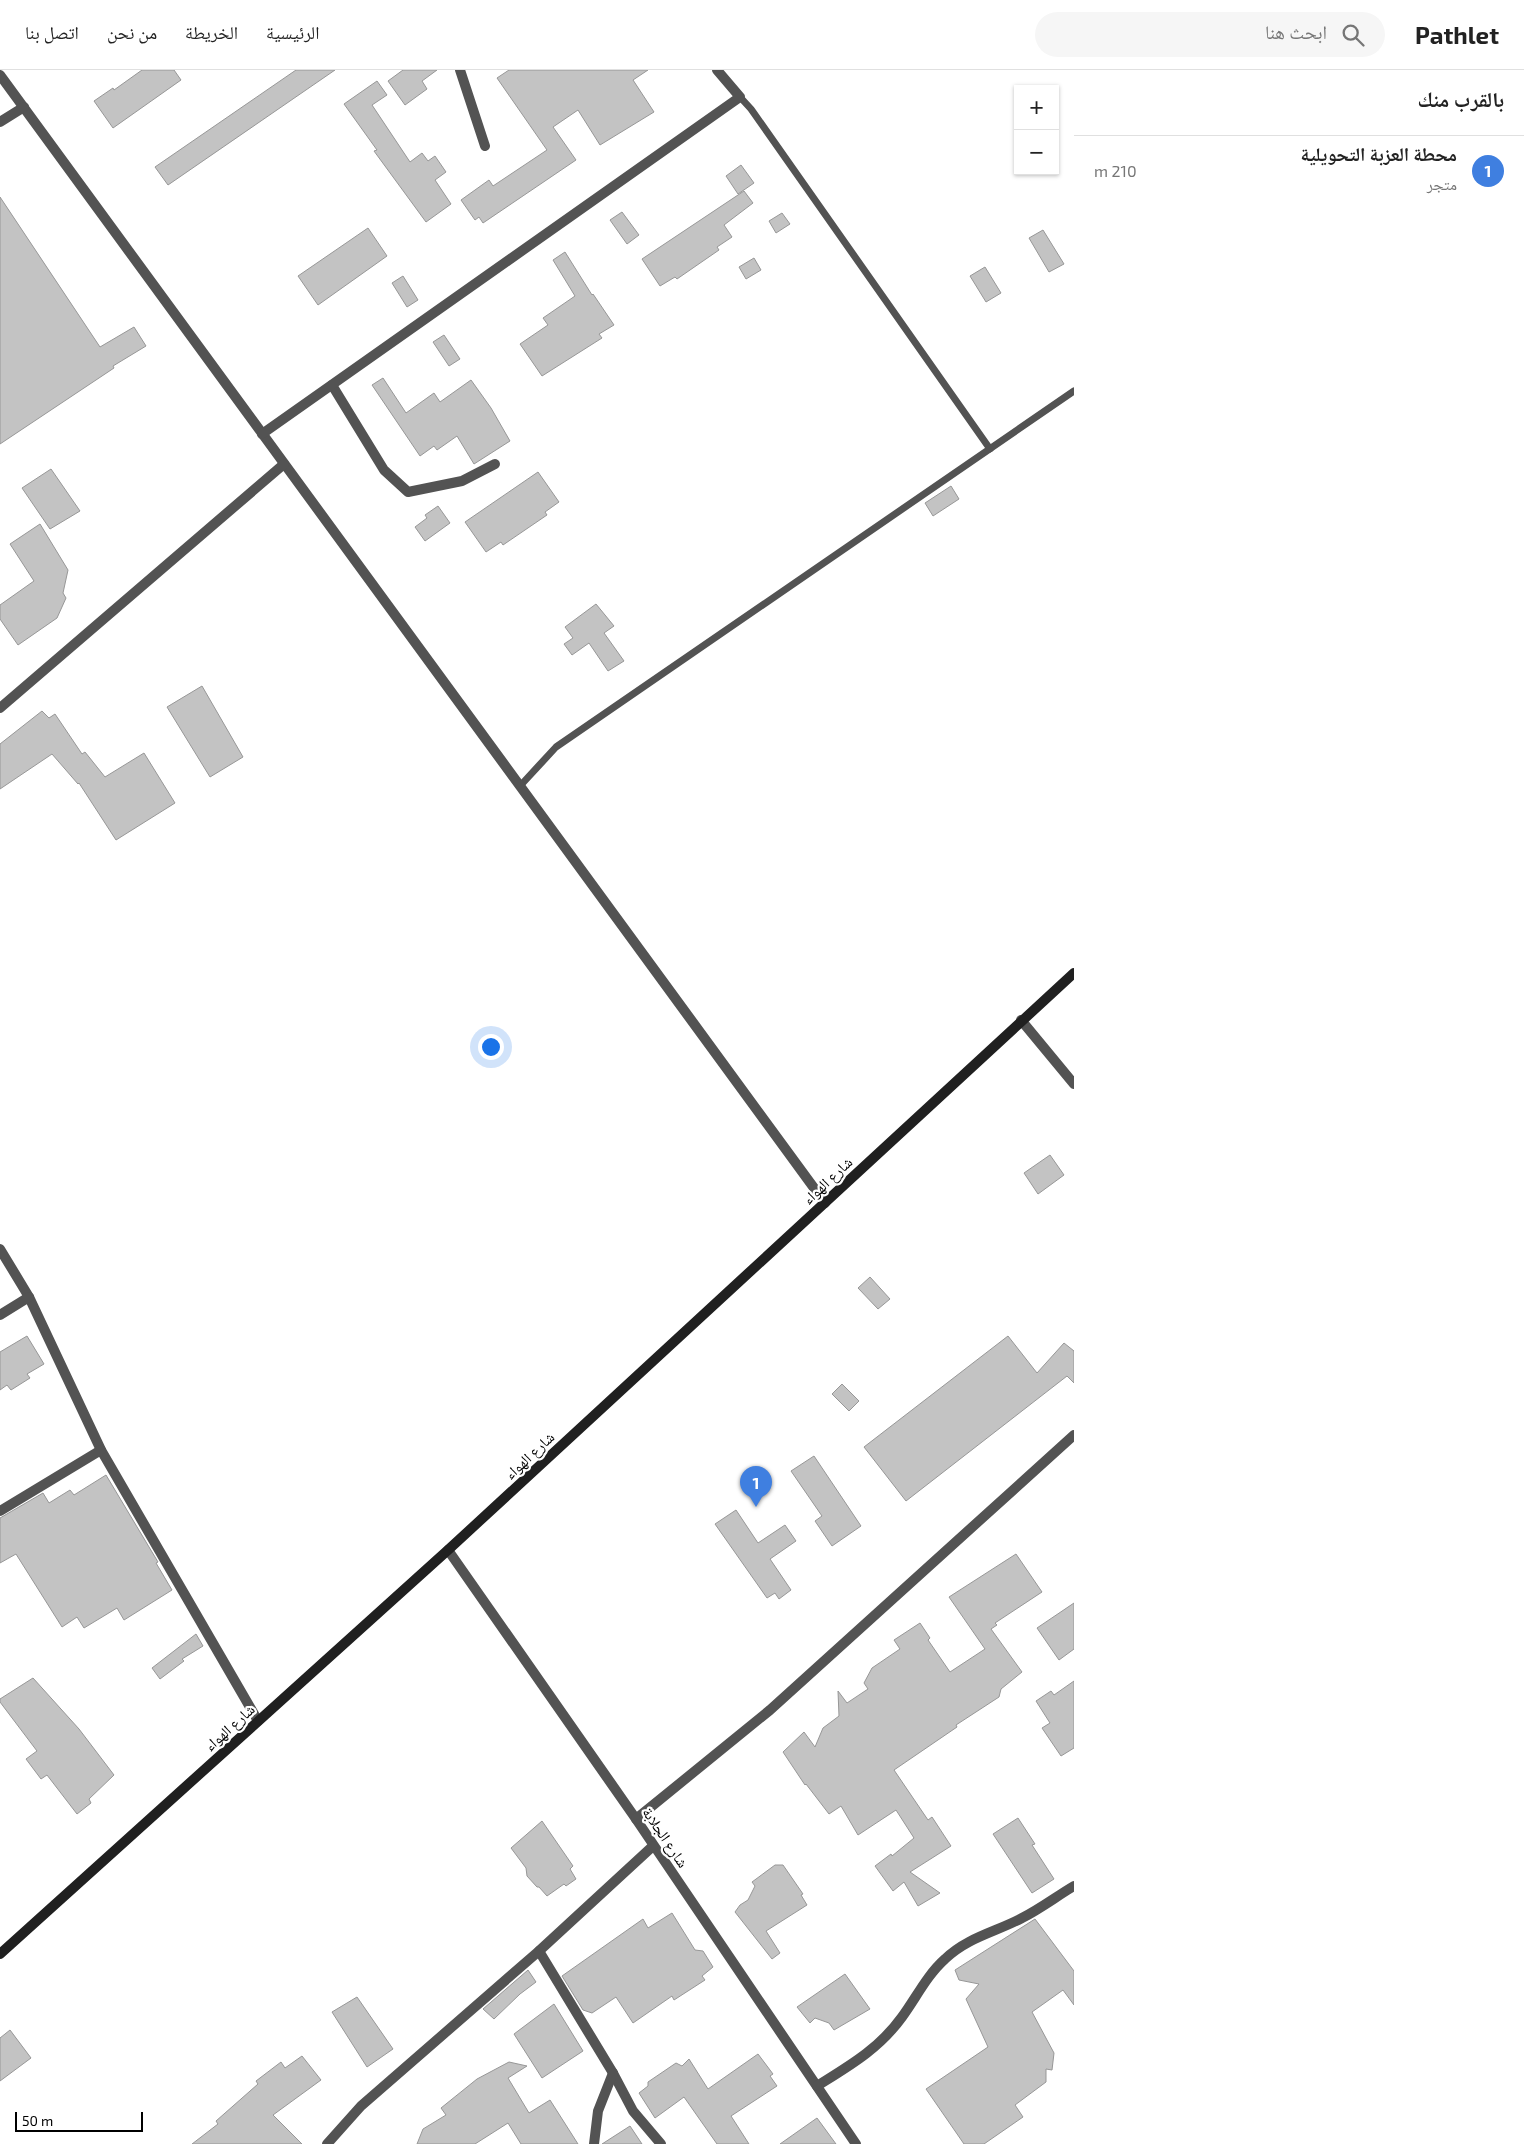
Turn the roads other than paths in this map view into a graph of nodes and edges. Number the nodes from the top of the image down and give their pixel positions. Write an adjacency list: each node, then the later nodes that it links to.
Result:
1 (460, 70): 7 (street)
2 (717, 70): 4 (street)
3 (0, 75): 5 (street)
4 (740, 97): 8 (street); 11 (lane)
5 (24, 107): 6 (street); 10 (street)
6 (0, 122)
7 (485, 146)
8 (332, 385): 10 (street); 13 (street)
9 (1074, 391): 11 (lane)
10 (262, 434): 12 (street)
11 (990, 449): 15 (lane)
12 (284, 464): 14 (street); 15 (street)
13 (495, 464)
14 (0, 708)
15 (520, 786): 19 (street)
16 (1074, 973): 17 (street, شارع الهواء)
17 (1022, 1020): 18 (street); 19 (street, شارع الهواء)
18 (1074, 1084)
19 (824, 1204): 26 (street, شارع الهواء)
20 (0, 1249): 21 (street)
21 (29, 1298): 22 (street); 24 (street)
22 (0, 1315)
23 (1074, 1436): 28 (street)
24 (101, 1450): 25 (street); 27 (street)
25 (0, 1511)
26 (448, 1550): 27 (street, شارع الهواء); 28 (street, شارع الجلابة)
27 (258, 1721): 32 (street, شارع الهواء)
28 (636, 1819): 29 (street, شارع الجلابة)
29 (653, 1846): 31 (street); 34 (street, شارع الجلابة)
30 (1074, 1886): 34 (street)
31 (539, 1951): 33 (street); 35 (street)
32 (0, 1954)
33 (613, 2073): 36 (street); 37 (street)
34 (816, 2086): 38 (street, شارع الجلابة)
35 (327, 2144)
36 (594, 2144)
37 (661, 2144)
38 (856, 2144)

